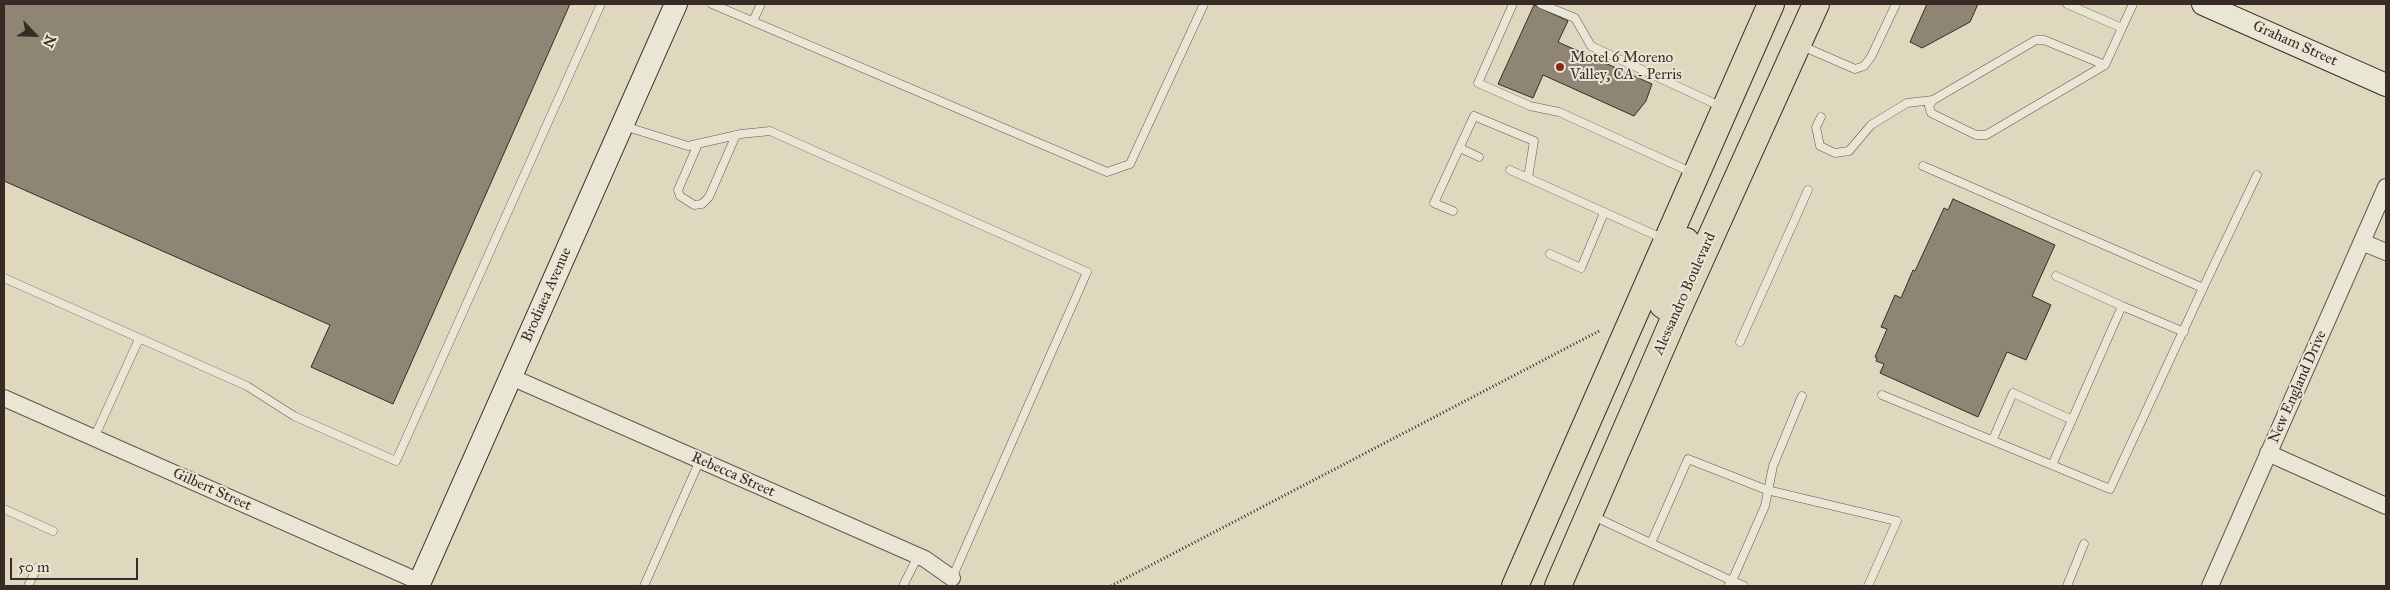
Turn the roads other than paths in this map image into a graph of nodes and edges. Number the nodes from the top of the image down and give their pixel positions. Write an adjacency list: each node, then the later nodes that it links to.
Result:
1 (601, 4): 47 (lane)
2 (676, 4): 22 (street, Brodiaea Avenue)
3 (712, 4): 14 (lane)
4 (761, 4): 14 (lane)
5 (1204, 4): 14 (lane)
6 (1513, 4): 30 (lane)
7 (1542, 4): 20 (lane)
8 (1771, 4): 20 (main road)
9 (1816, 4): 16 (main road, Alessandro Boulevard)
10 (1896, 4): 16 (lane)
11 (2067, 4): 15 (lane)
12 (2133, 4): 15 (lane)
13 (2203, 4): 18 (street, Graham Street)
14 (753, 21)
15 (2122, 28): 17 (lane)
16 (1798, 44): 45 (main road, Alessandro Boulevard)
17 (2105, 65): 19 (lane); 19 (lane)
18 (2386, 85)
19 (1933, 100): 21 (lane)
20 (1724, 108): 23 (main road)
21 (1820, 117)
22 (622, 126): 25 (lane); 49 (street, Brodiaea Avenue)
23 (1713, 132): 30 (main road); 45 (main road)
24 (736, 135): 25 (lane); 25 (lane); 68 (lane)
25 (698, 144)
26 (1460, 148): 27 (lane); 32 (lane); 35 (lane)
27 (1479, 157)
28 (1923, 166): 43 (lane)
29 (1510, 170): 32 (lane)
30 (1694, 174): 37 (main road)
31 (2257, 174): 43 (lane)
32 (1528, 178): 36 (lane)
33 (2386, 187): 38 (street, New England Drive)
34 (1808, 190): 48 (lane)
35 (1453, 211)
36 (1604, 213): 37 (lane); 40 (lane)
37 (1666, 240): 74 (main road)
38 (2362, 242): 39 (street); 56 (street, New England Drive)
39 (2386, 252)
40 (1550, 254)
41 (2056, 276): 44 (lane)
42 (4, 278): 47 (lane)
43 (2203, 288): 46 (lane)
44 (2122, 306): 46 (lane); 53 (lane)
45 (1676, 314): 62 (main road, Alessandro Boulevard)
46 (2184, 332): 58 (lane)
47 (139, 339): 54 (lane)
48 (1740, 342)
49 (511, 376): 57 (street, Rebecca Street); 70 (street, Brodiaea Avenue)
50 (1882, 395): 55 (lane)
51 (1802, 396): 59 (lane)
52 (4, 398): 54 (street, Gilbert Street)
53 (2072, 420): 55 (lane); 58 (lane)
54 (94, 438): 70 (street, Gilbert Street)
55 (1993, 439): 58 (lane)
56 (2268, 453): 60 (street); 79 (street, New England Drive)
57 (700, 460): 66 (street, Rebecca Street); 72 (lane)
58 (2053, 463)
59 (1767, 490): 64 (lane); 69 (lane); 77 (lane)
60 (2386, 506)
61 (4, 510): 63 (lane)
62 (1589, 514): 64 (lane); 75 (main road, Alessandro Boulevard)
63 (53, 531)
64 (1651, 543): 69 (lane)
65 (2084, 544): 78 (lane)
66 (918, 556): 68 (street, Rebecca Street); 73 (lane)
67 (36, 568): 71 (lane)
68 (952, 578)
69 (1730, 583): 76 (lane)
70 (419, 584)
71 (28, 586)
72 (644, 586)
73 (903, 586)
74 (1516, 586)
75 (1558, 586)
76 (1744, 586)
77 (1868, 586)
78 (2067, 586)
79 (2210, 586)

